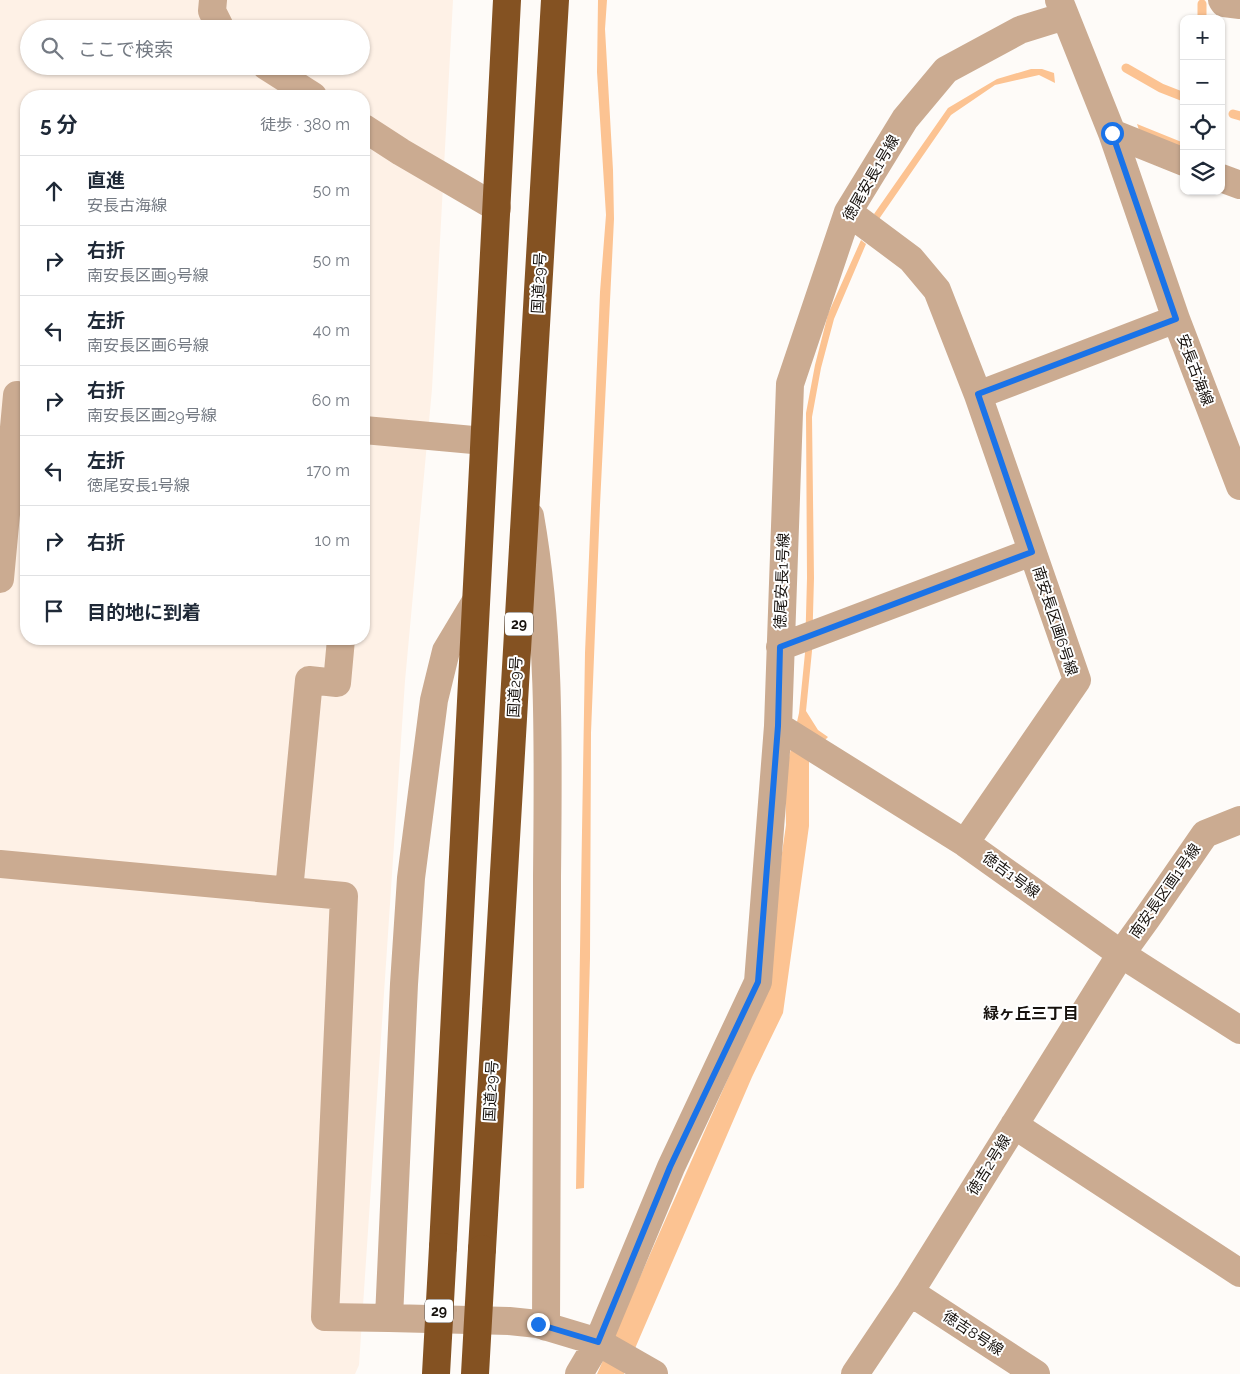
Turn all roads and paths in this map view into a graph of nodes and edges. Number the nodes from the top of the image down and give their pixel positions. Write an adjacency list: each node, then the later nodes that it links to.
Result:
1 (213, 0): 7 (street)
2 (507, 0): 15 (highway, 29)
3 (555, 0): 23 (highway, 国道29号 / 29)
4 (1222, 0): 5 (street)
5 (1240, 5)
6 (1062, 8): 11 (street, 安長古海線); 16 (street, 徳尾安長1号線)
7 (216, 20)
8 (280, 75): 9 (street)
9 (304, 90)
10 (370, 132): 15 (street)
11 (1112, 133): 12 (street); 17 (street, 安長古海線)
12 (1180, 160)
13 (1225, 179): 14 (street)
14 (1240, 185)
15 (496, 208): 21 (highway, 29)
16 (848, 212): 18 (street, 南安長区画6号線); 28 (street, 徳尾安長1号線)
17 (1176, 319): 18 (street); 22 (street, 安長古海線)
18 (978, 394): 24 (street, 南安長区画6号線)
19 (14, 395): 25 (street)
20 (370, 431): 21 (street)
21 (484, 441): 26 (highway, 29)
22 (1240, 486)
23 (526, 495): 40 (street); 44 (highway, 国道29号 / 29, bridge)
24 (1032, 552): 28 (street); 31 (street, 南安長区画6号線)
25 (1, 563)
26 (476, 601): 39 (street); 43 (highway, 29, bridge)
27 (340, 645): 33 (street)
28 (780, 647): 29 (street, 徳尾安長1号線)
29 (778, 726): 31 (street, 徳吉1号線); 41 (street, 徳尾安長1号線)
30 (1240, 820): 34 (street, 南安長区画1号線)
31 (965, 843): 34 (street, 徳吉1号線)
32 (0, 864): 33 (street)
33 (289, 891): 39 (street)
34 (1121, 954): 35 (street, 徳吉1号線); 36 (street, 徳吉2号線)
35 (1240, 1030)
36 (1014, 1125): 37 (street); 38 (street, 徳吉2号線)
37 (1240, 1273)
38 (910, 1292): 46 (street, 徳吉2号線); 47 (street, 徳吉8号線)
39 (389, 1318): 40 (street)
40 (546, 1327): 41 (street)
41 (602, 1344): 42 (street); 45 (street, 徳尾安長1号線)
42 (646, 1369)
43 (436, 1374)
44 (476, 1374)
45 (579, 1374)
46 (855, 1374)
47 (1036, 1374)

